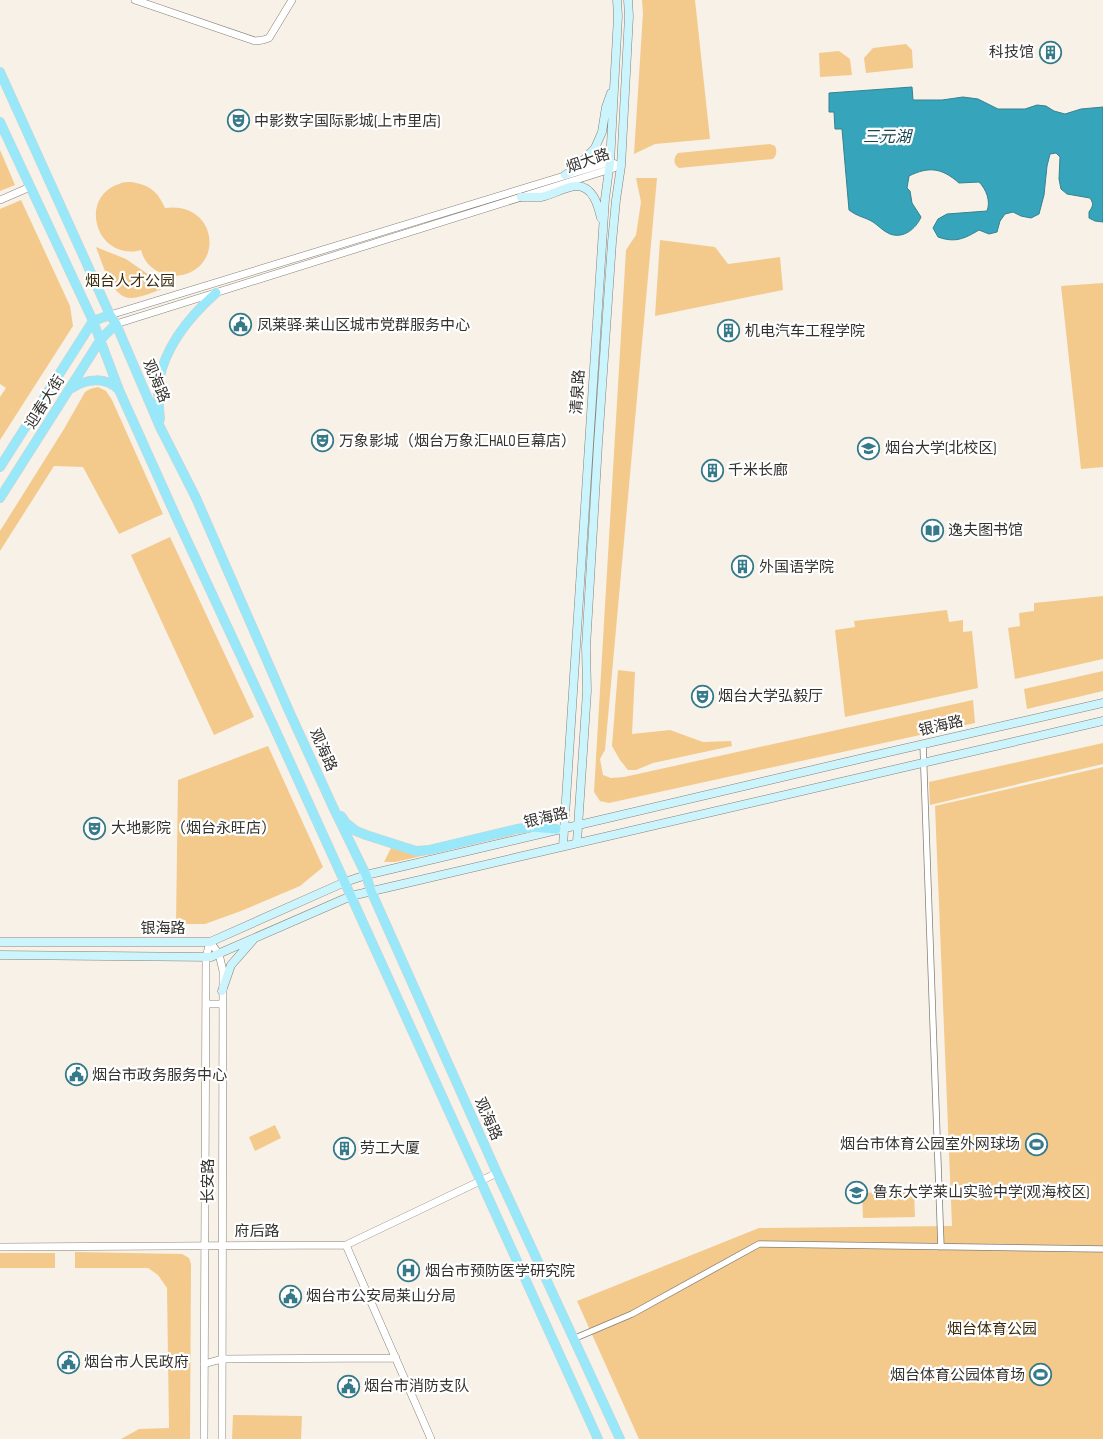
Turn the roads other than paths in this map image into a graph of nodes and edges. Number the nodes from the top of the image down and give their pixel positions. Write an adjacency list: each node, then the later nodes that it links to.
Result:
1 (135, 0): 5 (street)
2 (292, 0): 5 (street)
3 (617, 0): 7 (main road, 清泉路)
4 (628, 0): 10 (main road, 清泉路)
5 (151, 2)
6 (0, 72): 17 (main road, 观海路)
7 (614, 86): 9 (main road, 清泉路); 11 (main road)
8 (0, 122): 12 (main road)
9 (609, 166): 10 (street, 烟大路); 11 (street, 烟大路); 13 (street, 烟大路); 15 (main road, 清泉路)
10 (621, 166): 31 (main road, 清泉路)
11 (565, 176): 17 (street, 烟大路)
12 (30, 187): 14 (street); 18 (main road)
13 (521, 197): 15 (main road); 16 (street, 烟大路)
14 (0, 200)
15 (603, 228): 32 (main road, 清泉路)
16 (216, 293): 19 (street, 烟大路); 23 (main road)
17 (110, 314): 18 (main road); 19 (main road, 观海路)
18 (93, 321): 20 (main road); 24 (main road, 迎春大街)
19 (116, 324): 20 (main road, 迎春大街); 23 (main road, 观海路)
20 (101, 339): 21 (main road, 迎春大街); 22 (main road)
21 (69, 390): 22 (main road); 25 (main road, 迎春大街)
22 (119, 390): 36 (main road)
23 (160, 427): 30 (main road, 观海路)
24 (0, 467)
25 (0, 498)
26 (1103, 703): 28 (main road, 银海路)
27 (1103, 721): 29 (main road, 银海路)
28 (923, 744): 29 (street); 31 (main road, 银海路)
29 (924, 762): 33 (main road, 银海路); 54 (street)
30 (333, 807): 32 (main road); 35 (main road, 观海路)
31 (578, 825): 32 (main road, 银海路); 33 (main road, 清泉路)
32 (560, 828): 34 (main road, 清泉路); 35 (main road, 银海路)
33 (577, 842): 34 (main road, 银海路)
34 (563, 846): 37 (main road, 银海路)
35 (366, 876): 36 (main road, 银海路); 37 (main road, 观海路)
36 (344, 882): 38 (main road); 41 (main road, 银海路)
37 (372, 891): 38 (main road, 银海路); 48 (main road, 观海路)
38 (351, 896): 39 (main road, 银海路); 49 (main road)
39 (254, 938): 42 (main road, 银海路); 45 (main road)
40 (0, 942): 41 (main road, 银海路)
41 (210, 942): 42 (street, 长安路); 44 (street)
42 (219, 954): 44 (main road, 银海路); 45 (street, 长安路)
43 (0, 955): 44 (main road, 银海路)
44 (206, 957): 46 (street)
45 (222, 991): 47 (street, 长安路)
46 (206, 1004): 47 (street); 50 (street)
47 (222, 1004): 51 (street, 长安路)
48 (497, 1172): 49 (street, 府后路); 56 (main road, 观海路)
49 (480, 1180): 52 (street, 府后路); 63 (main road)
50 (204, 1245): 51 (street, 府后路); 53 (street, 府后路); 59 (street)
51 (222, 1245): 52 (street, 府后路); 58 (street, 长安路)
52 (346, 1245): 57 (street)
53 (0, 1247)
54 (941, 1247): 55 (street); 56 (street)
55 (1103, 1249)
56 (574, 1338): 64 (main road, 观海路)
57 (396, 1358): 58 (street); 62 (street)
58 (222, 1359): 59 (street); 61 (street, 长安路)
59 (204, 1364): 60 (street)
60 (204, 1439)
61 (222, 1439)
62 (431, 1439)
63 (598, 1439)
64 (620, 1439)

